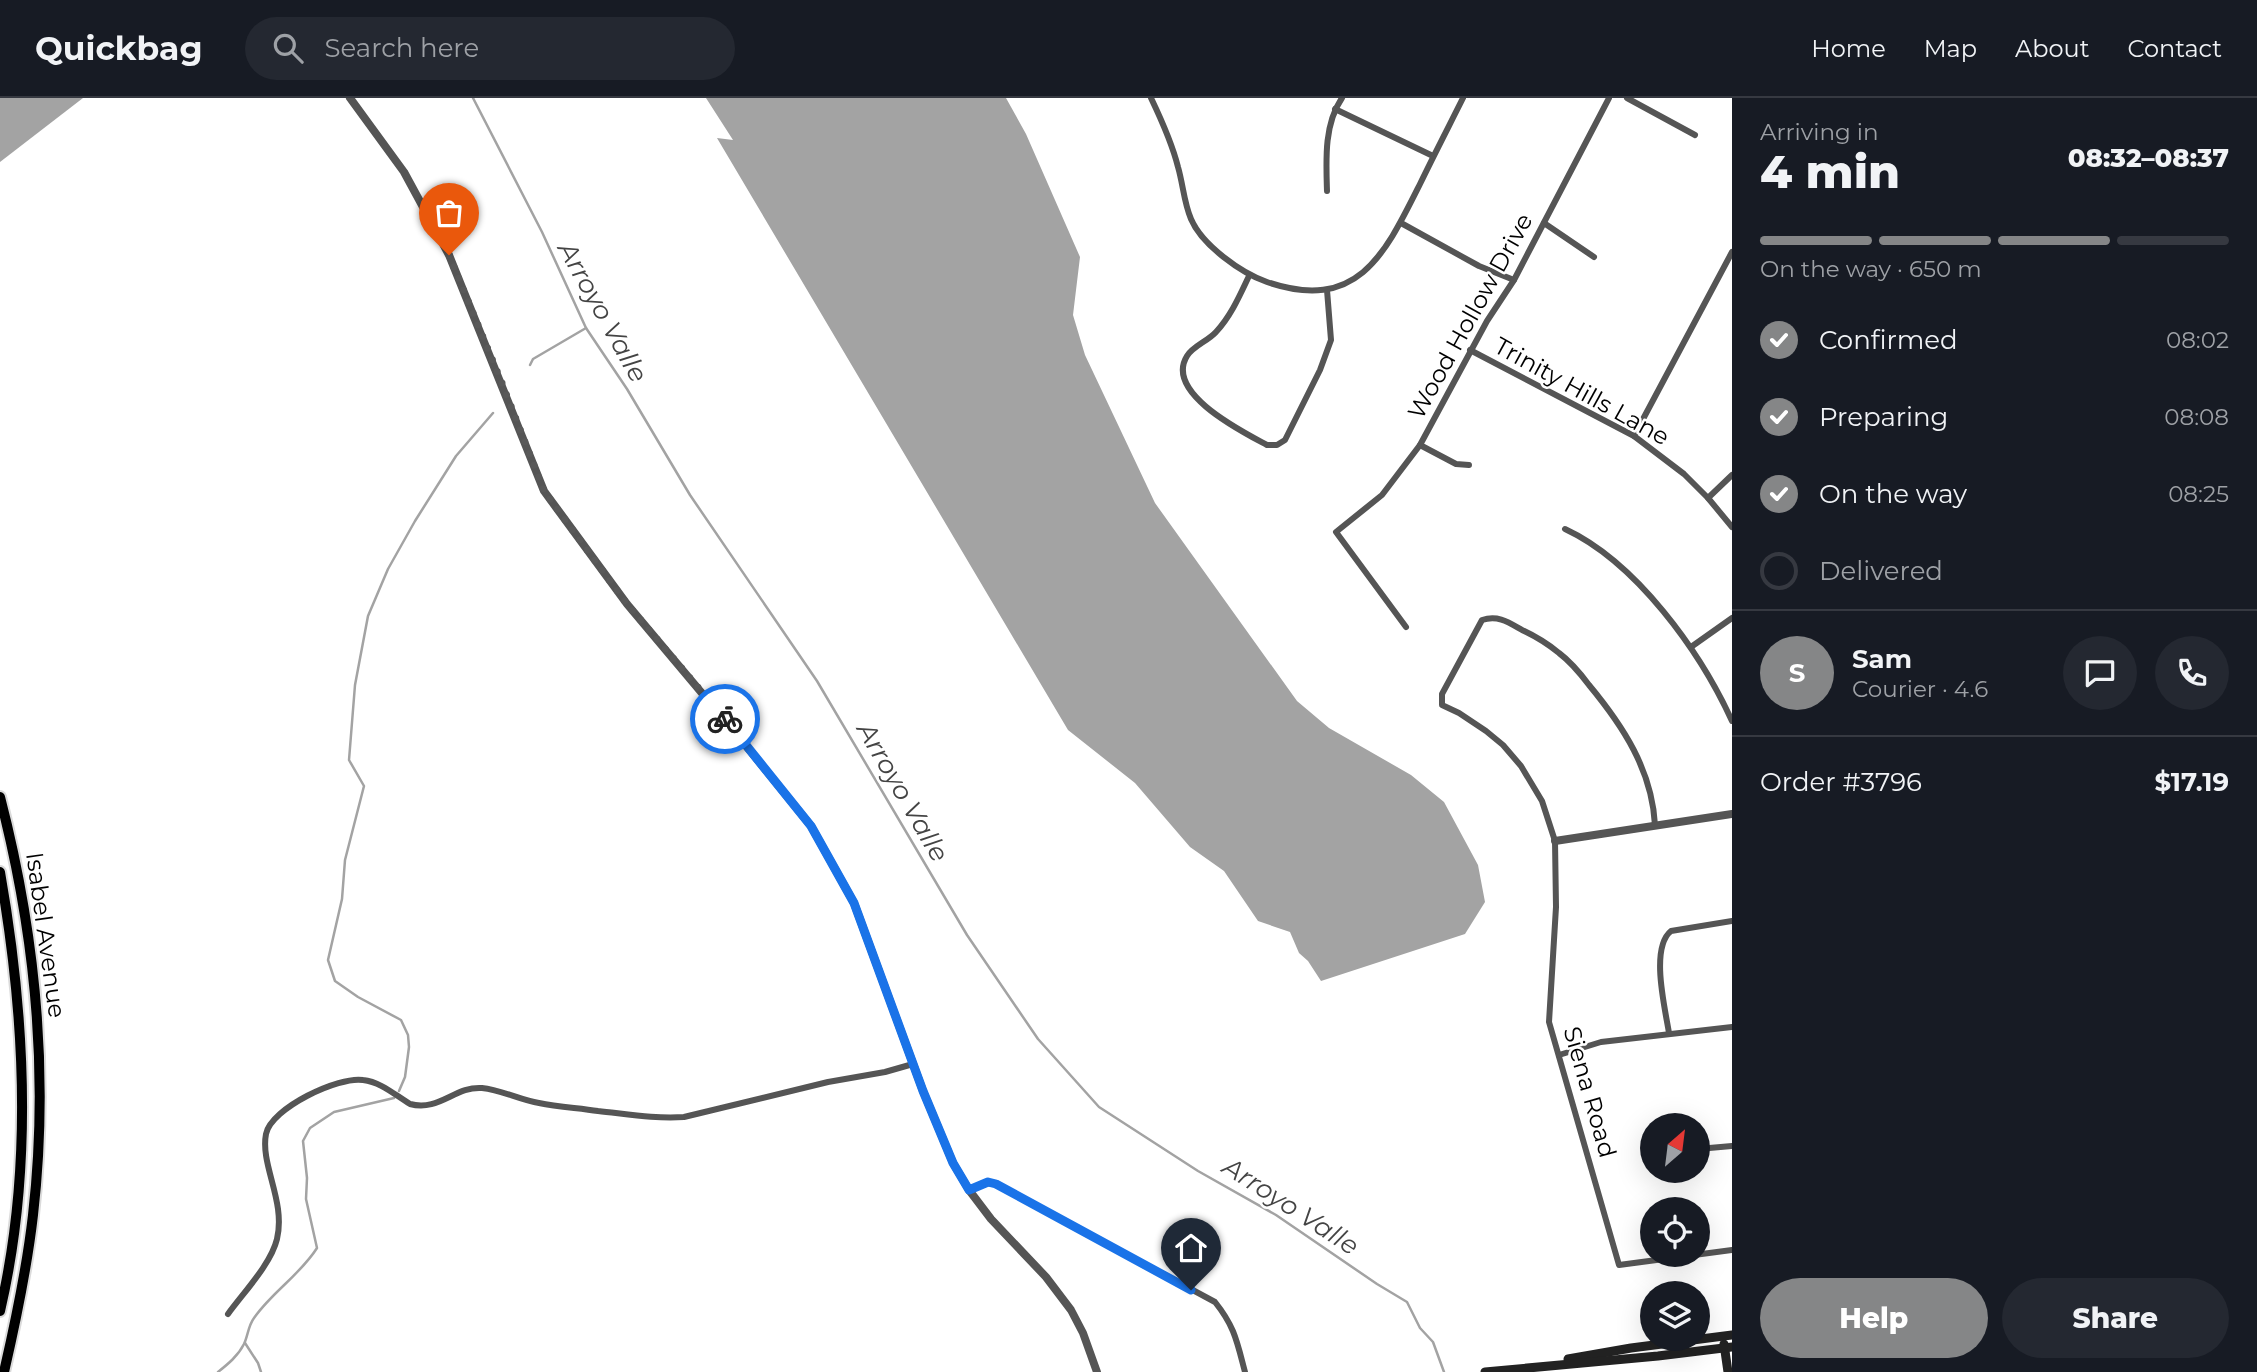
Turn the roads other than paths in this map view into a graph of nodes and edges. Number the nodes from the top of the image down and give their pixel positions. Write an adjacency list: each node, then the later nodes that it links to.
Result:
1 (350, 98): 39 (street)
2 (1151, 98): 15 (street)
3 (1342, 98): 7 (street)
4 (1463, 98): 9 (street)
5 (1609, 98): 12 (street, Wood Hollow Drive)
6 (1627, 98): 8 (street)
7 (1335, 108): 9 (street); 10 (street)
8 (1695, 135)
9 (1433, 156): 11 (street)
10 (1327, 191)
11 (1401, 223): 16 (street); 17 (street)
12 (1544, 223): 14 (street); 16 (street, Wood Hollow Drive)
13 (1732, 252): 19 (street)
14 (1594, 257)
15 (1249, 276): 17 (street); 17 (street)
16 (1514, 281): 18 (street, Wood Hollow Drive)
17 (1327, 290)
18 (1470, 350): 19 (street, Trinity Hills Lane); 20 (street, Wood Hollow Drive)
19 (1634, 436): 23 (street, Trinity Hills Lane)
20 (1420, 445): 21 (street); 27 (street, Wood Hollow Drive)
21 (1469, 465)
22 (1732, 475): 23 (street)
23 (1708, 498): 24 (street, Trinity Hills Lane)
24 (1732, 527)
25 (1565, 529): 28 (street)
26 (1732, 618): 28 (street)
27 (1405, 627)
28 (1690, 647): 29 (street)
29 (1732, 721)
30 (0, 797): 49 (highway, Isabel Avenue)
31 (1732, 814): 32 (street)
32 (1655, 825): 33 (street); 33 (street, Siena Road)
33 (1555, 841): 38 (street, Siena Road)
34 (0, 872): 44 (highway, Isabel Avenue)
35 (1732, 921): 37 (street)
36 (1732, 1027): 37 (street)
37 (1669, 1033): 38 (street)
38 (1559, 1055): 43 (street, Siena Road)
39 (914, 1064): 42 (street); 45 (street)
40 (1732, 1146): 41 (street)
41 (1710, 1148)
42 (969, 1190): 50 (street); 51 (street)
43 (1732, 1251)
44 (0, 1311)
45 (228, 1314)
46 (1727, 1335): 47 (main road); 48 (main road)
47 (1728, 1347): 48 (main road); 53 (main road)
48 (1514, 1369): 52 (main road)
49 (4, 1372)
50 (1097, 1372)
51 (1245, 1372)
52 (1485, 1372)
53 (1728, 1372)

